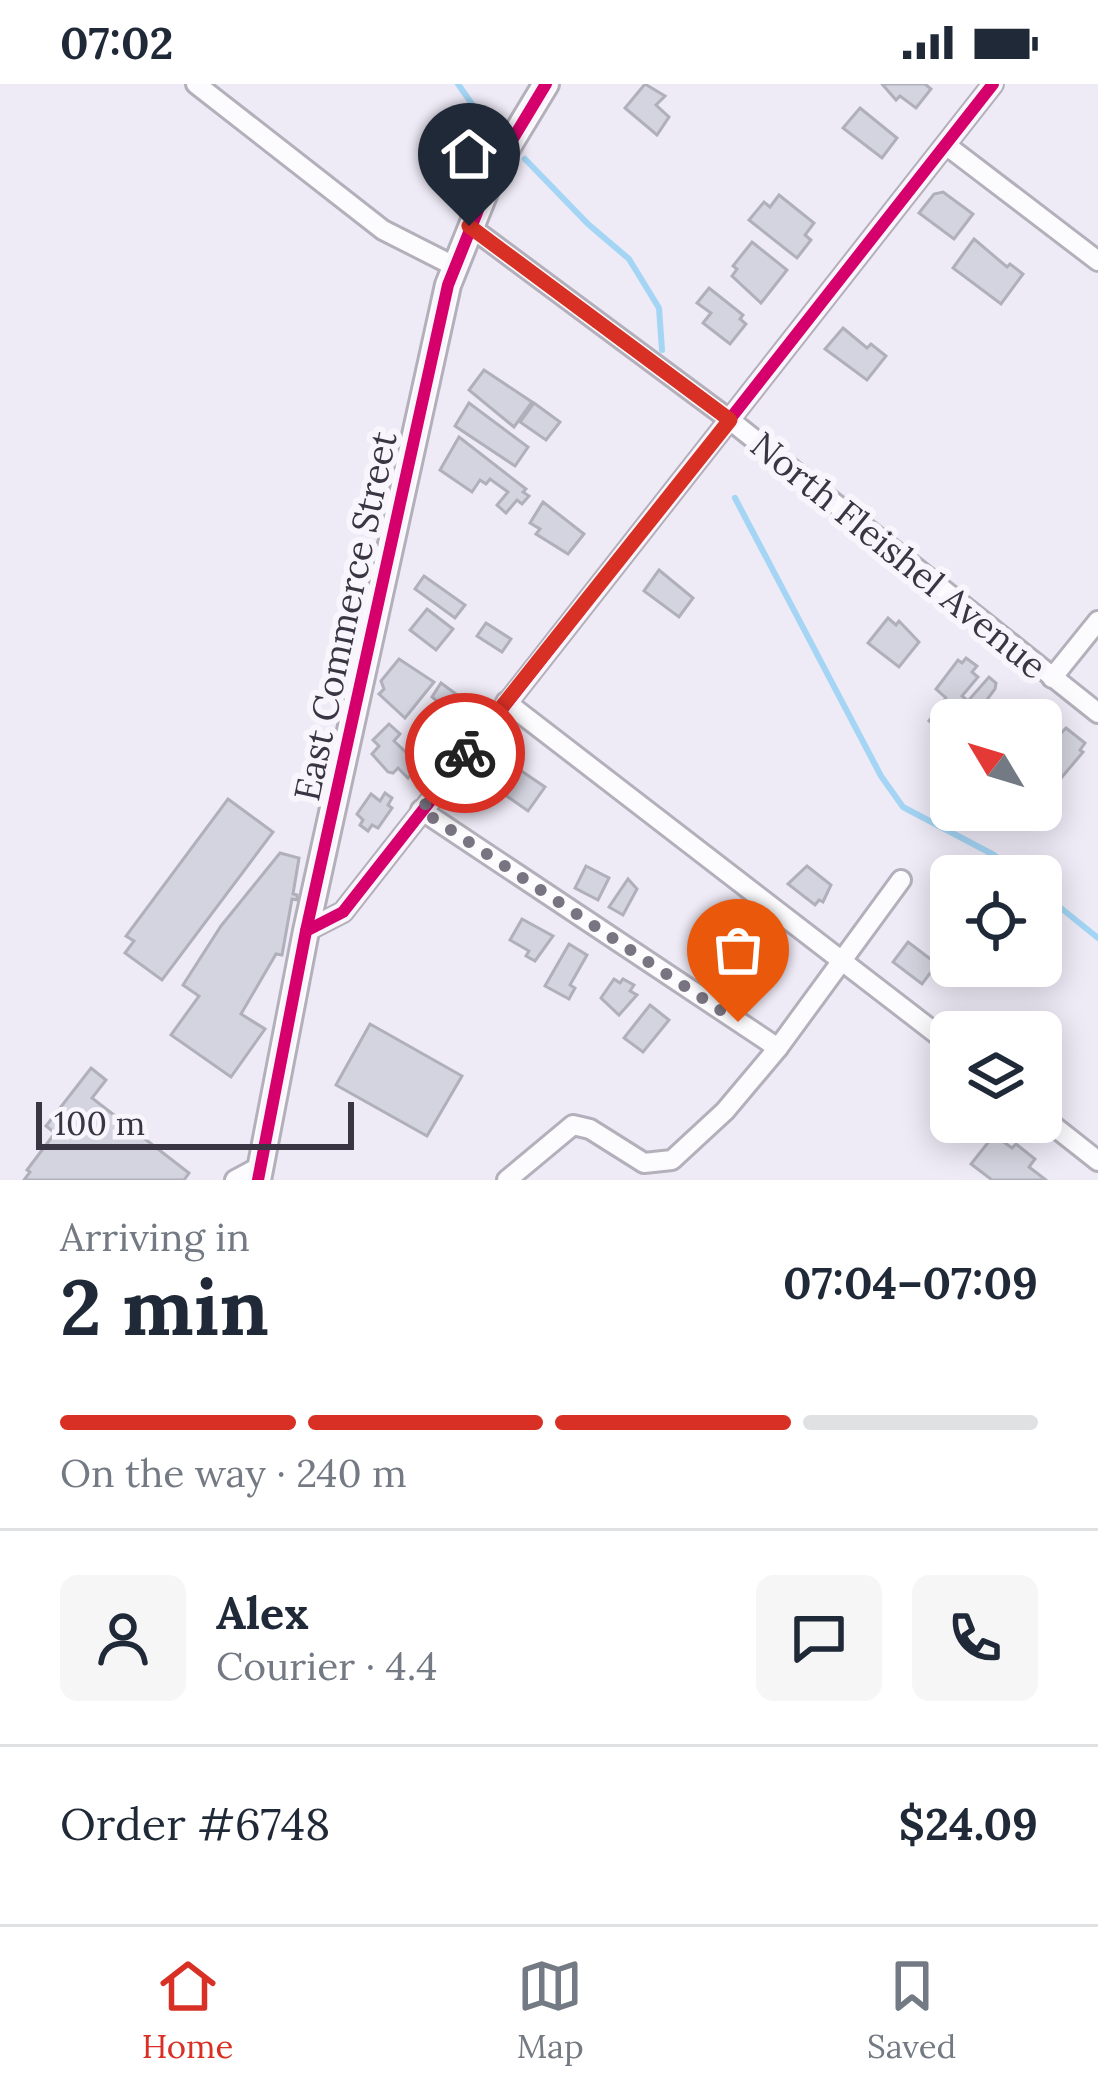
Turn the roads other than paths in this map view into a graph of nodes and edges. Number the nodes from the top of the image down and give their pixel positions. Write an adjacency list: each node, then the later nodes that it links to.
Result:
1 (196, 84): 7 (street)
2 (546, 84): 5 (street, East Commerce Street)
3 (993, 84): 4 (street)
4 (946, 145): 6 (street); 8 (street)
5 (469, 226): 7 (street, East Commerce Street); 8 (street, North Fleishel Avenue)
6 (1098, 261)
7 (454, 266): 15 (street, East Commerce Street)
8 (730, 420): 10 (street, North Fleishel Avenue); 11 (street)
9 (1098, 621): 10 (street)
10 (1052, 678): 12 (street, North Fleishel Avenue)
11 (506, 702): 13 (street); 16 (street)
12 (1098, 713)
13 (421, 810): 15 (street); 18 (street)
14 (902, 880): 16 (street)
15 (306, 932): 21 (street, East Commerce Street)
16 (843, 961): 17 (street); 18 (street)
17 (930, 1029)
18 (778, 1048): 23 (street)
19 (1062, 1133): 20 (street)
20 (1098, 1161)
21 (259, 1173): 22 (street)
22 (235, 1180)
23 (507, 1180)

